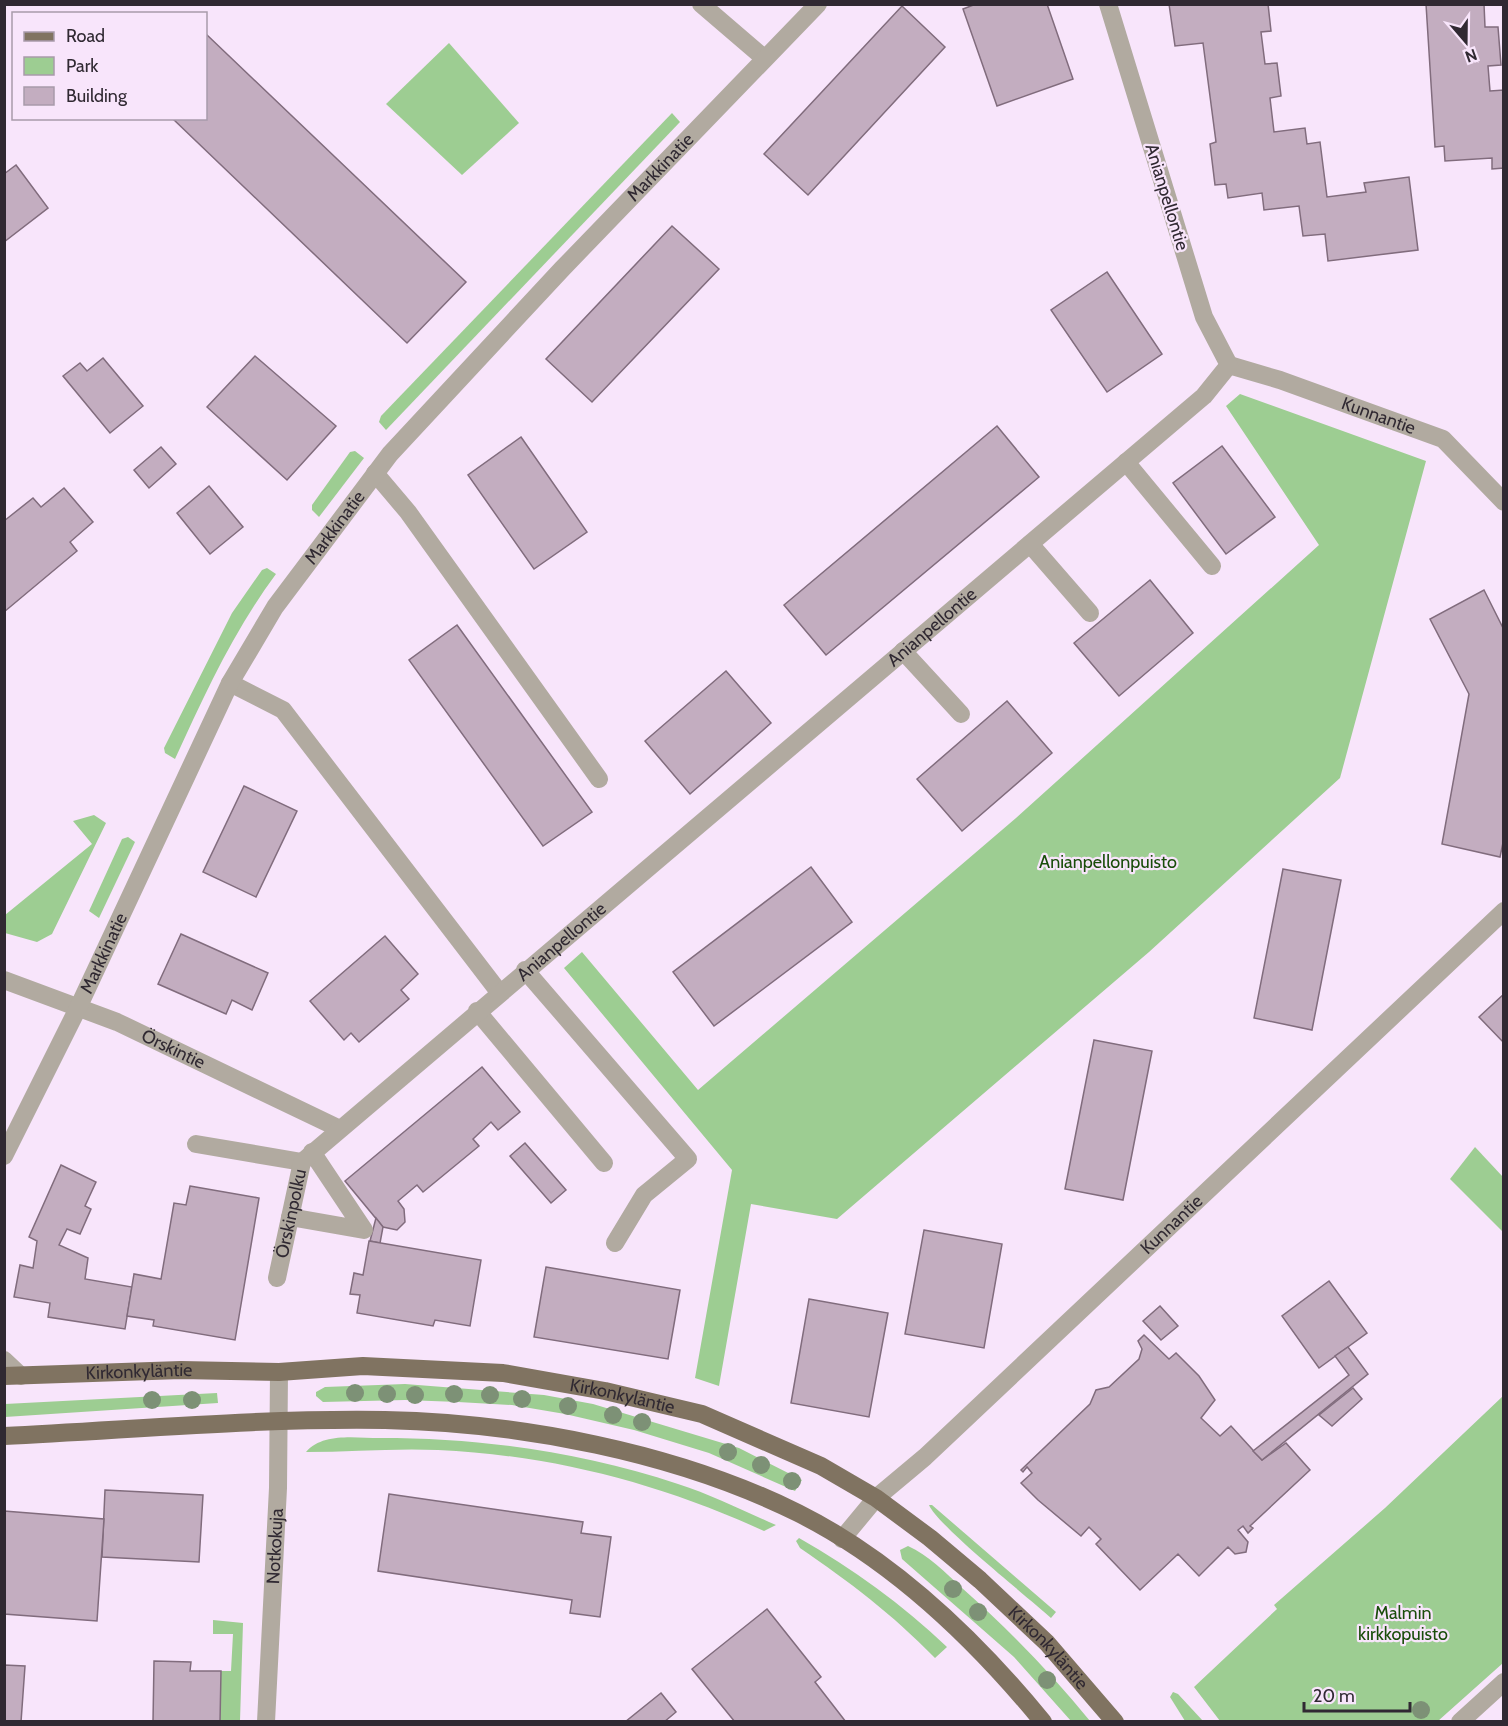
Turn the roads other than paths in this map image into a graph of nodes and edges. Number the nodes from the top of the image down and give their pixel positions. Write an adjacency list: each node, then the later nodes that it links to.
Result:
1 (701, 4): 4 (street)
2 (818, 4): 4 (street, Markkinatie)
3 (1108, 4): 5 (street, Anianpellontie)
4 (764, 58): 7 (street, Markkinatie)
5 (1229, 365): 6 (street, Anianpellontie); 8 (street, Kunnantie)
6 (1126, 462): 9 (street, Anianpellontie); 10 (street)
7 (375, 473): 13 (street, Markkinatie); 15 (street)
8 (1503, 502)
9 (1029, 544): 11 (street); 12 (street, Anianpellontie)
10 (1212, 566)
11 (1090, 613)
12 (903, 651): 14 (street); 17 (street, Anianpellontie)
13 (230, 683): 19 (street); 20 (street, Markkinatie)
14 (961, 714)
15 (599, 779)
16 (1503, 911): 35 (street, Kunnantie)
17 (525, 970): 19 (street, Anianpellontie); 28 (street)
18 (4, 980): 20 (street, Örskintie)
19 (499, 992): 21 (street, Anianpellontie)
20 (78, 1008): 22 (street, Örskintie); 24 (street, Markkinatie)
21 (477, 1011): 22 (street, Anianpellontie); 26 (street)
22 (338, 1128): 25 (street, Örskinpolku)
23 (196, 1144): 25 (street)
24 (4, 1156)
25 (307, 1157): 27 (street, Örskinpolku); 27 (street)
26 (604, 1163)
27 (290, 1217): 29 (street, Örskinpolku)
28 (615, 1243)
29 (276, 1278)
30 (4, 1360): 32 (street, Kirkonkyläntie)
31 (279, 1372): 32 (main road, Kirkonkyläntie); 33 (street, Notkokuja); 35 (main road, Kirkonkyläntie)
32 (13, 1376)
33 (278, 1422): 34 (main road); 36 (main road); 38 (street, Notkokuja)
34 (4, 1436)
35 (876, 1498): 36 (street, Kunnantie); 40 (main road, Kirkonkyläntie)
36 (842, 1539): 39 (main road)
37 (1503, 1682): 41 (street)
38 (266, 1722)
39 (1043, 1722)
40 (1115, 1722)
41 (1460, 1722)

